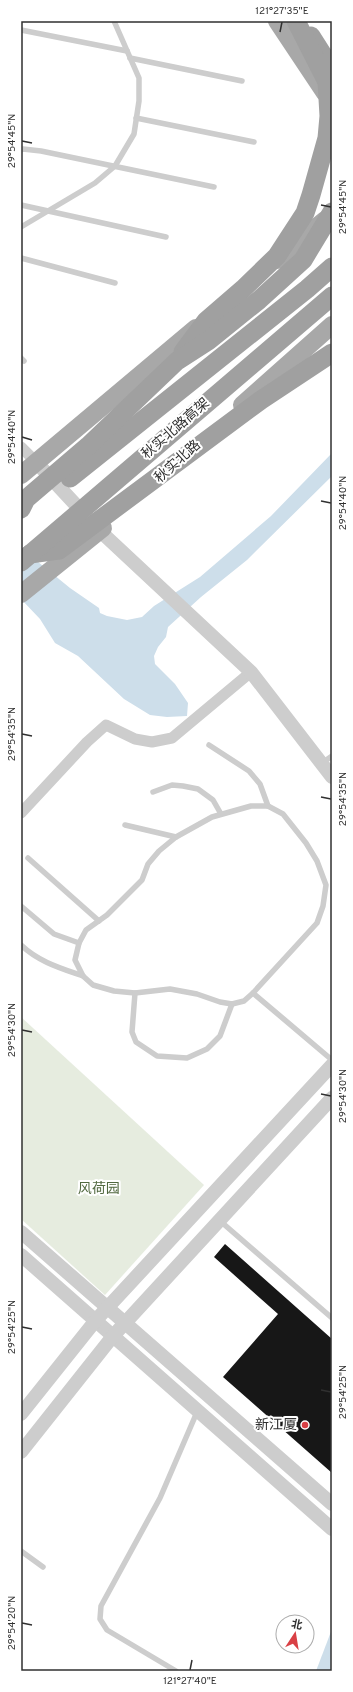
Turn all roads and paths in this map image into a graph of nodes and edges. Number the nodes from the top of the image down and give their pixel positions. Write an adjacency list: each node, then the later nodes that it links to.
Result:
1 (114, 21): 6 (lane)
2 (277, 21): 10 (main road)
3 (296, 21): 27 (highway, bridge)
4 (301, 21): 8 (highway)
5 (21, 30): 6 (lane)
6 (127, 51): 7 (lane)
7 (130, 58): 9 (lane); 11 (lane)
8 (332, 69)
9 (242, 81)
10 (332, 103)
11 (136, 118): 12 (lane); 14 (lane)
12 (254, 142)
13 (21, 150): 14 (lane)
14 (115, 166): 15 (lane); 17 (lane)
15 (214, 187)
16 (21, 205): 17 (lane)
17 (48, 211): 19 (lane); 20 (lane)
18 (332, 213): 27 (highway, bridge); 29 (main road)
19 (21, 227)
20 (166, 237)
21 (21, 258): 23 (lane)
22 (332, 267): 32 (highway, 秋实北路高架, bridge)
23 (115, 282)
24 (332, 296): 34 (highway, 秋实北路高架, bridge)
25 (332, 325): 33 (main road, 秋实北路)
26 (332, 353): 34 (highway, bridge)
27 (177, 361): 31 (highway, bridge)
28 (21, 447): 29 (street)
29 (36, 462): 30 (main road); 33 (street)
30 (21, 475)
31 (21, 509)
32 (21, 517)
33 (100, 530): 35 (main road, 秋实北路); 36 (street)
34 (26, 558)
35 (21, 594)
36 (250, 672): 38 (street); 42 (street)
37 (209, 745): 41 (lane)
38 (327, 760): 39 (street)
39 (332, 777)
40 (153, 792): 43 (lane)
41 (268, 806): 43 (lane); 53 (lane)
42 (21, 813)
43 (221, 814): 45 (lane)
44 (125, 825): 45 (lane)
45 (176, 837): 48 (lane)
46 (28, 858): 48 (lane)
47 (21, 906): 49 (lane)
48 (99, 921): 49 (lane)
49 (79, 943): 51 (lane)
50 (21, 945): 51 (lane)
51 (83, 976): 52 (lane)
52 (134, 993): 54 (lane); 54 (lane)
53 (253, 993): 54 (lane); 55 (lane)
54 (232, 1004)
55 (332, 1060)
56 (332, 1065): 61 (street)
57 (332, 1098): 58 (street)
58 (219, 1220): 62 (lane); 64 (street)
59 (21, 1232): 61 (street)
60 (21, 1255): 63 (street)
61 (108, 1308): 63 (street); 64 (street)
62 (332, 1318)
63 (96, 1320): 65 (street); 67 (street)
64 (125, 1322): 65 (street); 69 (street)
65 (113, 1336): 66 (street); 68 (street)
66 (198, 1410): 70 (street); 73 (lane)
67 (21, 1414)
68 (21, 1452)
69 (332, 1504)
70 (332, 1529)
71 (21, 1551): 72 (lane)
72 (43, 1567)
73 (167, 1669): 74 (lane)
74 (176, 1671)

